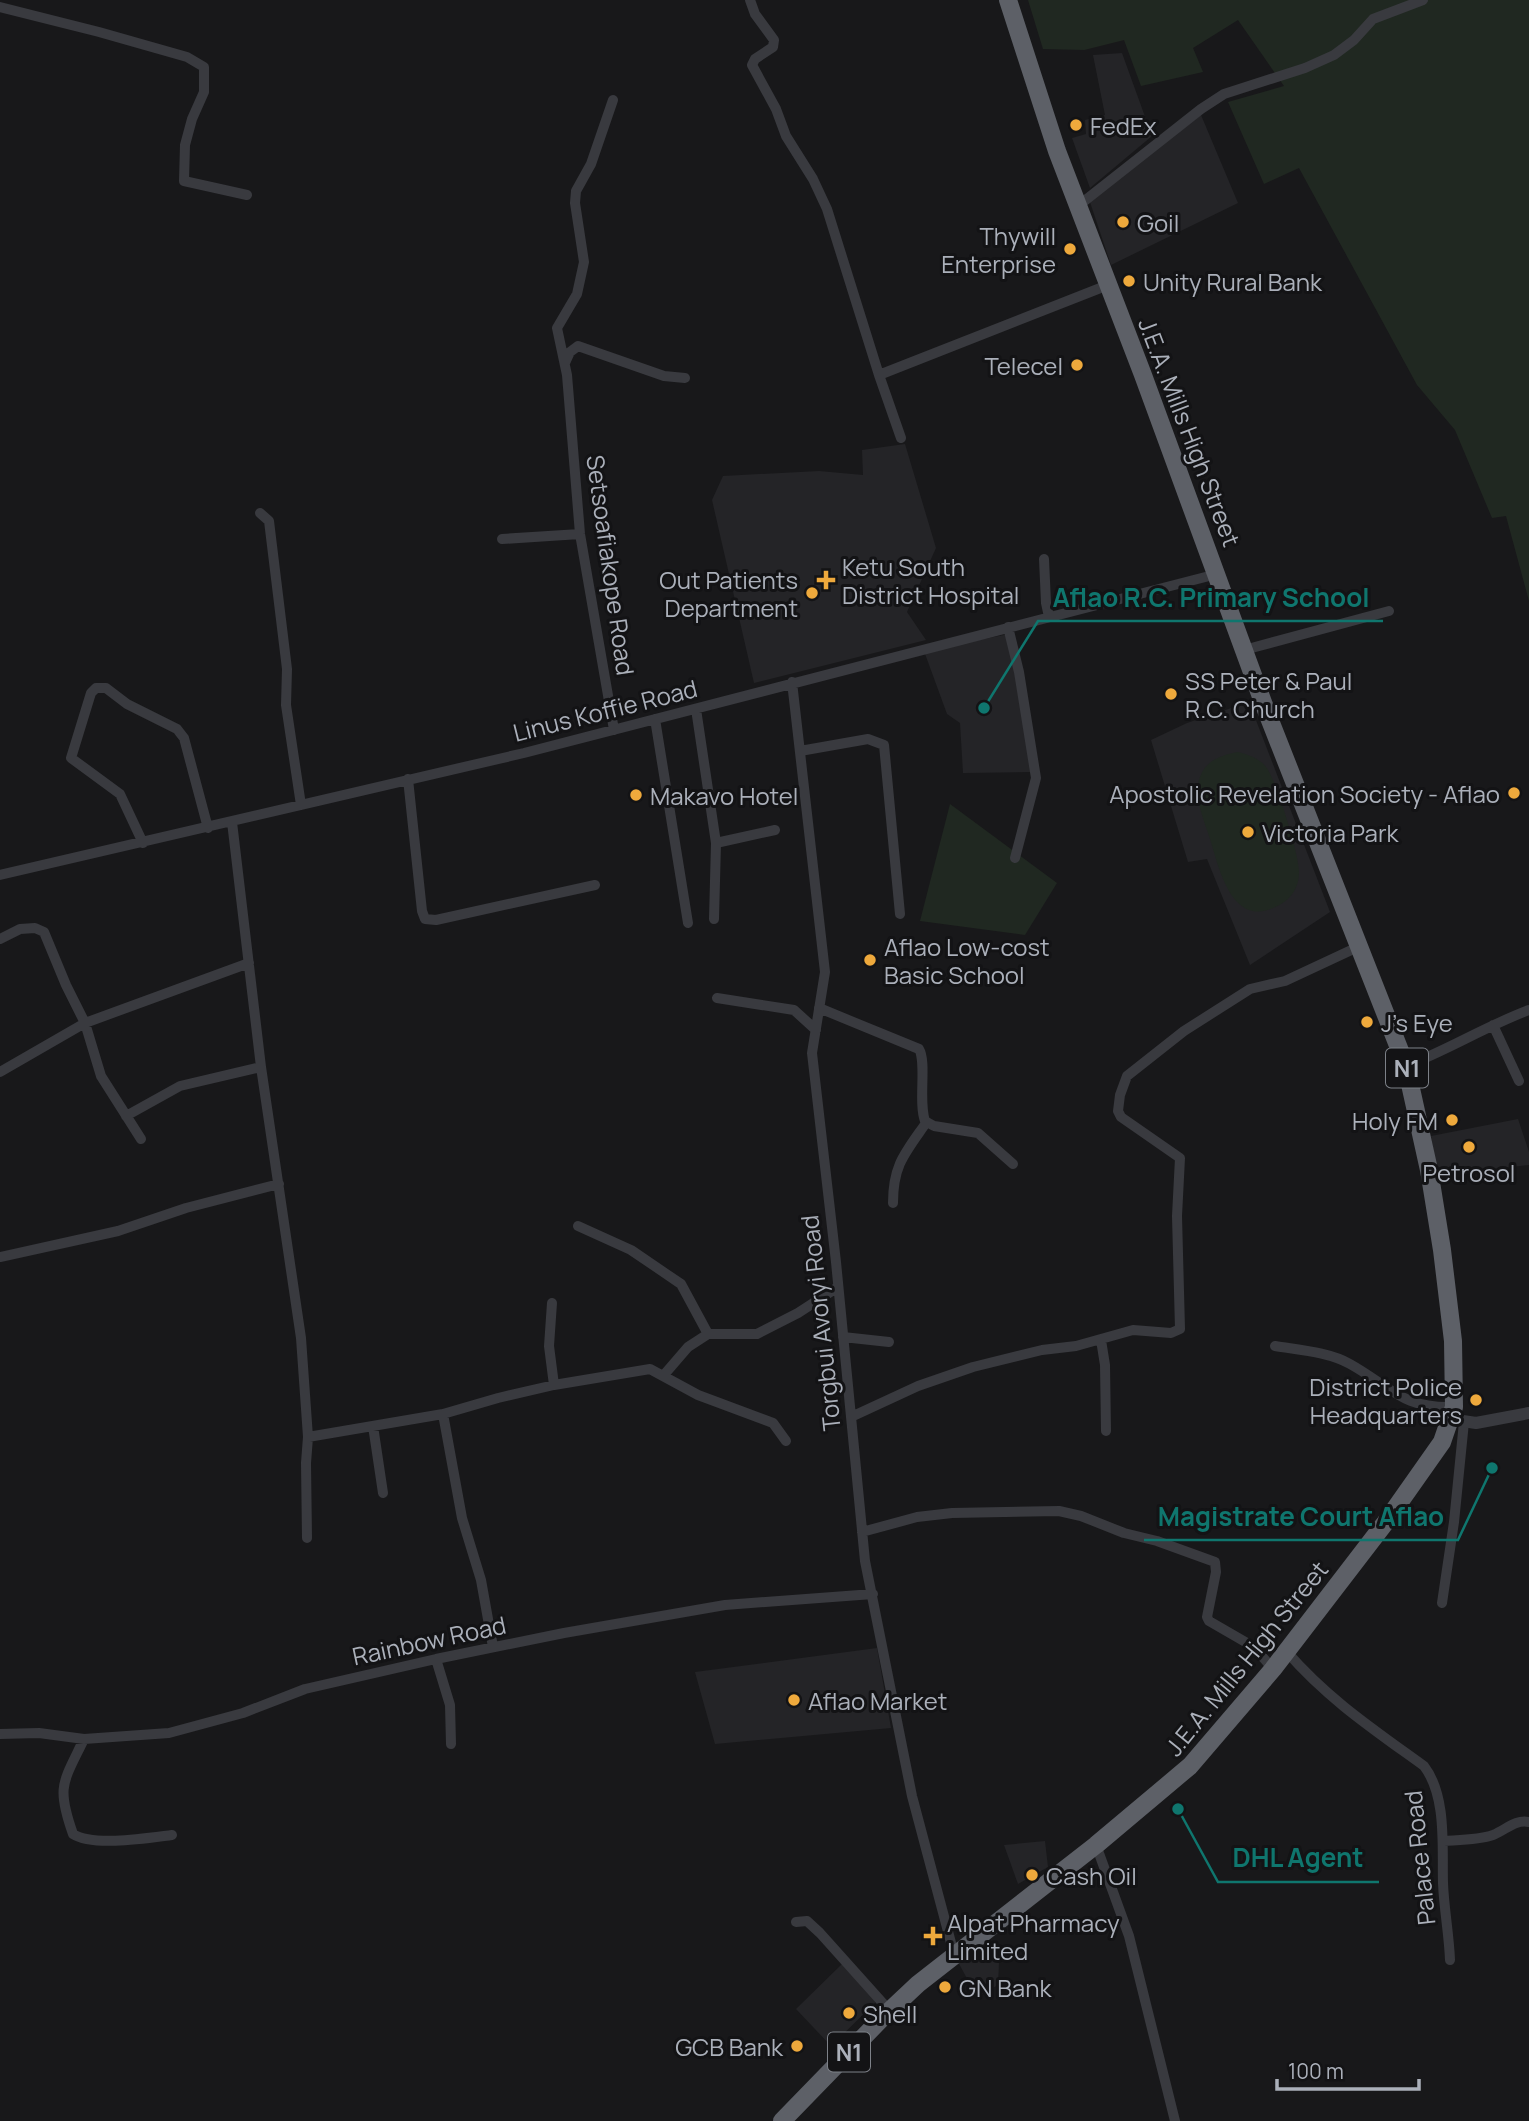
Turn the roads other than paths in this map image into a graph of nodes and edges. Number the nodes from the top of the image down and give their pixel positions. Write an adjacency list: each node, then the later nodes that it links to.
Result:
1 (750, 0): 10 (street)
2 (1008, 0): 7 (highway, J.E.A. Mills High Street / N1)
3 (1423, 0): 7 (street)
4 (0, 6): 6 (street)
5 (612, 100): 9 (street, Setsoafiakope Road)
6 (247, 195)
7 (1078, 206): 8 (highway, J.E.A. Mills High Street / N1)
8 (1108, 285): 10 (street); 17 (highway, J.E.A. Mills High Street / N1)
9 (565, 363): 11 (street); 14 (street, Setsoafiakope Road)
10 (879, 375): 12 (street)
11 (685, 378)
12 (901, 438)
13 (261, 513): 28 (street)
14 (580, 534): 15 (street); 25 (street, Setsoafiakope Road)
15 (502, 539)
16 (1044, 559): 19 (street)
17 (1217, 574): 19 (street, Linus Koffie Road); 21 (highway, J.E.A. Mills High Street / N1)
18 (1389, 611): 21 (street)
19 (1049, 617): 20 (street, Linus Koffie Road)
20 (1009, 627): 22 (street, Linus Koffie Road); 34 (street)
21 (1244, 650): 41 (highway, J.E.A. Mills High Street / N1)
22 (792, 682): 23 (street, Linus Koffie Road); 26 (street, Torgbui Avoryi Road)
23 (695, 709): 24 (street, Linus Koffie Road); 33 (street)
24 (655, 719): 25 (street, Linus Koffie Road); 39 (street)
25 (614, 730): 27 (street, Linus Koffie Road)
26 (800, 751): 37 (street); 44 (street, Torgbui Avoryi Road)
27 (408, 779): 28 (street, Linus Koffie Road); 36 (street)
28 (301, 805): 29 (street, Linus Koffie Road)
29 (232, 822): 30 (street, Linus Koffie Road); 42 (street)
30 (208, 828): 32 (street, Linus Koffie Road); 32 (street)
31 (775, 830): 33 (street)
32 (143, 843): 35 (street, Linus Koffie Road)
33 (716, 843): 38 (street)
34 (1015, 858)
35 (0, 875)
36 (595, 885)
37 (900, 914)
38 (715, 919)
39 (688, 923)
40 (0, 939): 46 (street)
41 (1360, 946): 49 (highway, J.E.A. Mills High Street / N1); 65 (street)
42 (249, 963): 46 (street); 50 (street)
43 (717, 999): 48 (street)
44 (820, 1008): 48 (street, Torgbui Avoryi Road); 54 (street)
45 (1529, 1010): 47 (street)
46 (85, 1023): 51 (street); 53 (street)
47 (1493, 1024): 49 (street); 52 (street)
48 (816, 1030): 61 (street, Torgbui Avoryi Road)
49 (1406, 1066): 72 (highway, J.E.A. Mills High Street / N1)
50 (261, 1067): 53 (street); 57 (street)
51 (0, 1072)
52 (1519, 1081)
53 (127, 1116): 55 (street)
54 (926, 1123): 56 (street); 58 (street)
55 (141, 1139)
56 (1013, 1164)
57 (279, 1184): 60 (street); 76 (street)
58 (893, 1203)
59 (578, 1226): 63 (street)
60 (0, 1257)
61 (838, 1287): 63 (street); 64 (street, Torgbui Avoryi Road)
62 (552, 1304): 69 (street)
63 (708, 1334): 68 (street)
64 (843, 1337): 66 (street); 73 (street, Torgbui Avoryi Road)
65 (1101, 1339): 73 (street); 75 (street)
66 (889, 1342)
67 (1275, 1346): 72 (street)
68 (663, 1376): 69 (street); 77 (street)
69 (554, 1385): 71 (street)
70 (1529, 1413): 72 (street)
71 (443, 1414): 74 (street); 83 (street)
72 (1456, 1416): 82 (street); 84 (highway, J.E.A. Mills High Street / N1)
73 (851, 1418): 79 (street, Torgbui Avoryi Road)
74 (373, 1426): 76 (street); 78 (street)
75 (1106, 1432)
76 (308, 1437): 80 (street)
77 (786, 1441)
78 (383, 1493)
79 (862, 1532): 81 (street, Torgbui Avoryi Road); 86 (street)
80 (307, 1538)
81 (873, 1594): 83 (street, Rainbow Road); 95 (street, Torgbui Avoryi Road)
82 (1443, 1603)
83 (493, 1647): 85 (street, Rainbow Road)
84 (1287, 1652): 86 (highway, J.E.A. Mills High Street / N1); 92 (street, Palace Road)
85 (436, 1658): 88 (street, Rainbow Road); 89 (street)
86 (1273, 1670): 93 (highway, J.E.A. Mills High Street / N1)
87 (0, 1734): 88 (street, Rainbow Road)
88 (84, 1739): 91 (street)
89 (451, 1744)
90 (1529, 1822): 92 (street)
91 (172, 1835)
92 (1444, 1841): 96 (street, Palace Road)
93 (1096, 1845): 95 (highway, J.E.A. Mills High Street / N1); 99 (street)
94 (796, 1922): 97 (street)
95 (954, 1954): 97 (highway, J.E.A. Mills High Street / N1)
96 (1450, 1960)
97 (889, 2010): 98 (highway, N1)
98 (782, 2121)
99 (1175, 2121)

